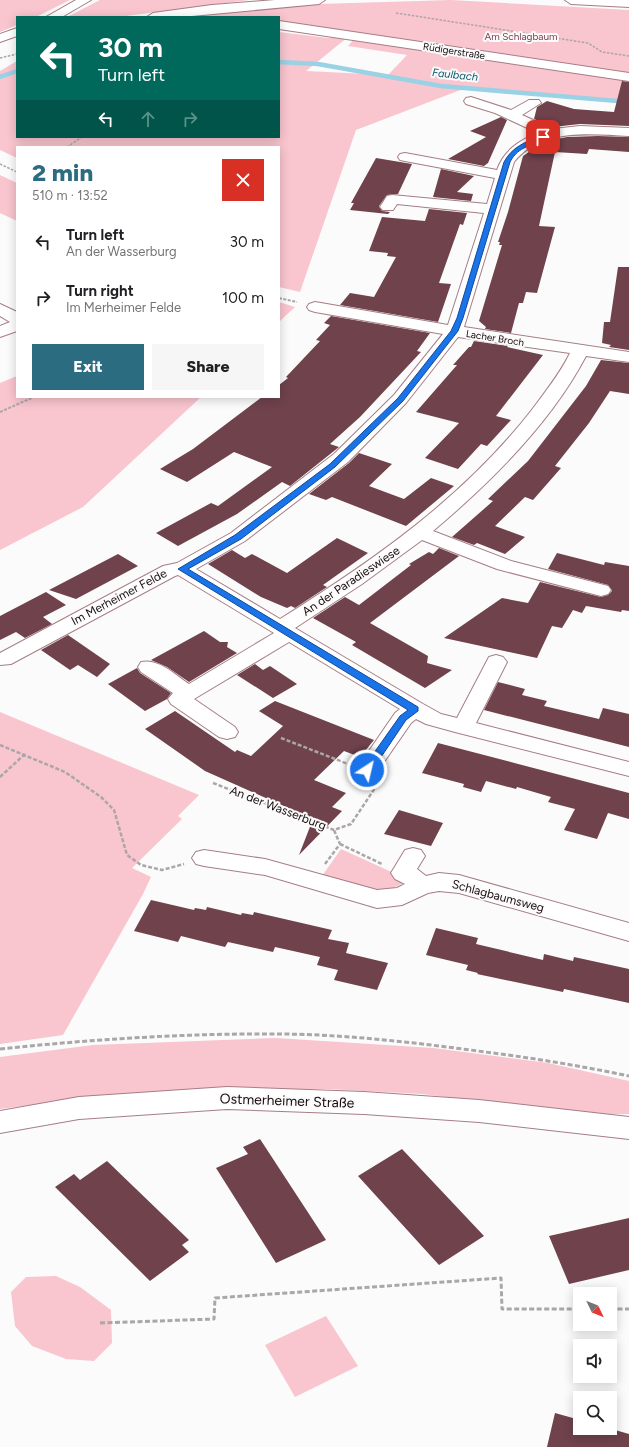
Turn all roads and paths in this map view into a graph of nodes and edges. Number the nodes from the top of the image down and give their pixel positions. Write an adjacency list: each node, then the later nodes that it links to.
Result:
1 (85, 0): 7 (main road)
2 (319, 0): 8 (main road)
3 (571, 0): 5 (main road)
4 (614, 0): 5 (main road)
5 (629, 2)
6 (396, 13): 15 (path)
7 (54, 16)
8 (160, 16)
9 (280, 25): 17 (main road, Rüdigerstraße)
10 (16, 32): 11 (main road)
11 (0, 38)
12 (16, 43): 13 (main road)
13 (0, 46)
14 (16, 54): 16 (path)
15 (629, 56)
16 (0, 58)
17 (629, 77)
18 (471, 101): 20 (main road)
19 (534, 103): 20 (main road)
20 (512, 115): 22 (main road)
21 (629, 132): 22 (main road, Im Merheimer Felde)
22 (552, 134): 28 (main road, Im Merheimer Felde)
23 (80, 138): 24 (path)
24 (68, 146)
25 (405, 157): 28 (main road)
26 (0, 164): 27 (path)
27 (16, 172)
28 (503, 175): 30 (main road, Im Merheimer Felde)
29 (388, 207): 30 (main road)
30 (493, 209): 35 (main road, Im Merheimer Felde)
31 (315, 307): 35 (main road, Lacher Broch)
32 (0, 309): 33 (main road)
33 (16, 318)
34 (16, 325): 36 (main road)
35 (454, 331): 37 (main road, Lacher Broch); 42 (main road, Im Merheimer Felde)
36 (0, 332)
37 (580, 351): 38 (main road, Lacher Broch); 41 (main road, An der Paradieswiese)
38 (629, 357)
39 (32, 398): 40 (path)
40 (0, 412)
41 (420, 533): 43 (main road); 44 (main road, An der Paradieswiese)
42 (182, 569): 44 (main road); 45 (main road, Im Merheimer Felde)
43 (601, 590)
44 (285, 631): 48 (main road); 49 (main road)
45 (4, 659)
46 (496, 662): 50 (main road)
47 (149, 667): 48 (main road)
48 (189, 694): 51 (main road)
49 (414, 709): 50 (main road); 57 (main road)
50 (463, 727): 55 (main road)
51 (227, 732)
52 (281, 738): 57 (path)
53 (0, 745): 54 (path)
54 (25, 754): 56 (path); 61 (path)
55 (629, 769)
56 (0, 777)
57 (372, 777): 59 (path, An der Wasserburg)
58 (214, 783): 59 (path, An der Wasserburg)
59 (334, 830): 60 (path)
60 (340, 844): 62 (path); 63 (path)
61 (204, 858): 63 (main road, Schlagbaumsweg)
62 (412, 872): 63 (main road, Schlagbaumsweg); 64 (main road, Schlagbaumsweg)
63 (314, 881)
64 (629, 932)
65 (0, 1049): 66 (path)
66 (629, 1076)
67 (0, 1122): 68 (main road, Ostmerheimer Straße)
68 (574, 1122): 69 (main road, Ostmerheimer Straße); 70 (main road, Ostmerheimer Straße)
69 (629, 1128)
70 (629, 1142)
71 (573, 1309): 74 (path)
72 (617, 1309): 73 (path)
73 (629, 1309)
74 (100, 1323)

